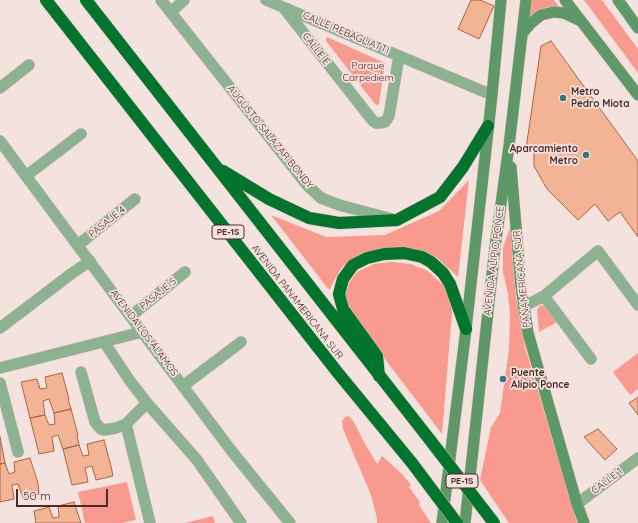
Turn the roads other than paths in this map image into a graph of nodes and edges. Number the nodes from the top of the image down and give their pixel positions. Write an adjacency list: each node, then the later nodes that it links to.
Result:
1 (46, 0): 55 (highway, AVENIDA PANAMERICANA SUR / PE-1S, bridge)
2 (86, 0): 24 (highway, AVENIDA PANAMERICANA SUR / PE-1S)
3 (161, 0): 11 (street, AUGUSTO SALAZAR BONDY)
4 (184, 0): 11 (street)
5 (266, 0): 10 (street, CALLE REBAGLIATTI)
6 (501, 0): 18 (main road, AVENIDA ALIPIO PONCE)
7 (526, 0): 14 (main road, AVENIDA ALIPIO PONCE)
8 (565, 0): 12 (main road)
9 (618, 0): 13 (main road)
10 (282, 7): 15 (street, CALLE REBAGLIATTI); 15 (street, CALLE E)
11 (171, 12): 27 (street, AUGUSTO SALAZAR BONDY)
12 (583, 22): 14 (main road); 19 (main road)
13 (638, 28)
14 (522, 35): 23 (main road, AVENIDA ALIPIO PONCE)
15 (399, 56): 18 (street, CALLE REBAGLIATTI)
16 (29, 65): 17 (street)
17 (0, 88)
18 (492, 95): 20 (main road, AVENIDA ALIPIO PONCE)
19 (638, 95)
20 (488, 126): 27 (highway); 36 (main road, AVENIDA ALIPIO PONCE)
21 (80, 134): 25 (street)
22 (0, 141): 25 (street, AVENIDA LOS ÁLAMOS)
23 (509, 146): 33 (main road, PANAMERICANA SUR); 56 (main road, AVENIDA ALIPIO PONCE)
24 (217, 167): 27 (highway); 43 (highway, AVENIDA PANAMERICANA SUR / PE-1S)
25 (26, 176): 28 (street, AVENIDA LOS ÁLAMOS)
26 (135, 199): 28 (street, PASAJE 4)
27 (397, 220)
28 (78, 245): 29 (street, AVENIDA LOS ÁLAMOS)
29 (90, 261): 34 (street, AVENIDA LOS ÁLAMOS); 35 (street)
30 (185, 272): 34 (street, PASAJE 5)
31 (544, 296): 32 (street); 33 (street); 40 (street)
32 (638, 304)
33 (523, 307): 50 (main road, PANAMERICANA SUR)
34 (131, 316): 37 (street, AVENIDA LOS ÁLAMOS)
35 (2, 323)
36 (466, 329): 43 (highway); 54 (main road, AVENIDA ALIPIO PONCE)
37 (142, 332): 38 (street); 45 (street, AVENIDA LOS ÁLAMOS)
38 (104, 342): 41 (street); 46 (street)
39 (241, 342): 45 (street)
40 (591, 359)
41 (0, 368)
42 (81, 372): 47 (street)
43 (378, 376): 57 (highway, AVENIDA PANAMERICANA SUR / PE-1S, bridge)
44 (0, 383): 48 (street)
45 (183, 386): 53 (street, AVENIDA LOS ÁLAMOS)
46 (147, 403): 47 (street); 52 (street)
47 (126, 424): 51 (street)
48 (18, 452)
49 (638, 458): 50 (street, CALLE 1)
50 (577, 504): 58 (main road, PANAMERICANA SUR)
51 (150, 523)
52 (240, 523)
53 (290, 523)
54 (442, 523)
55 (457, 523)
56 (465, 523)
57 (494, 523)
58 (584, 523)

